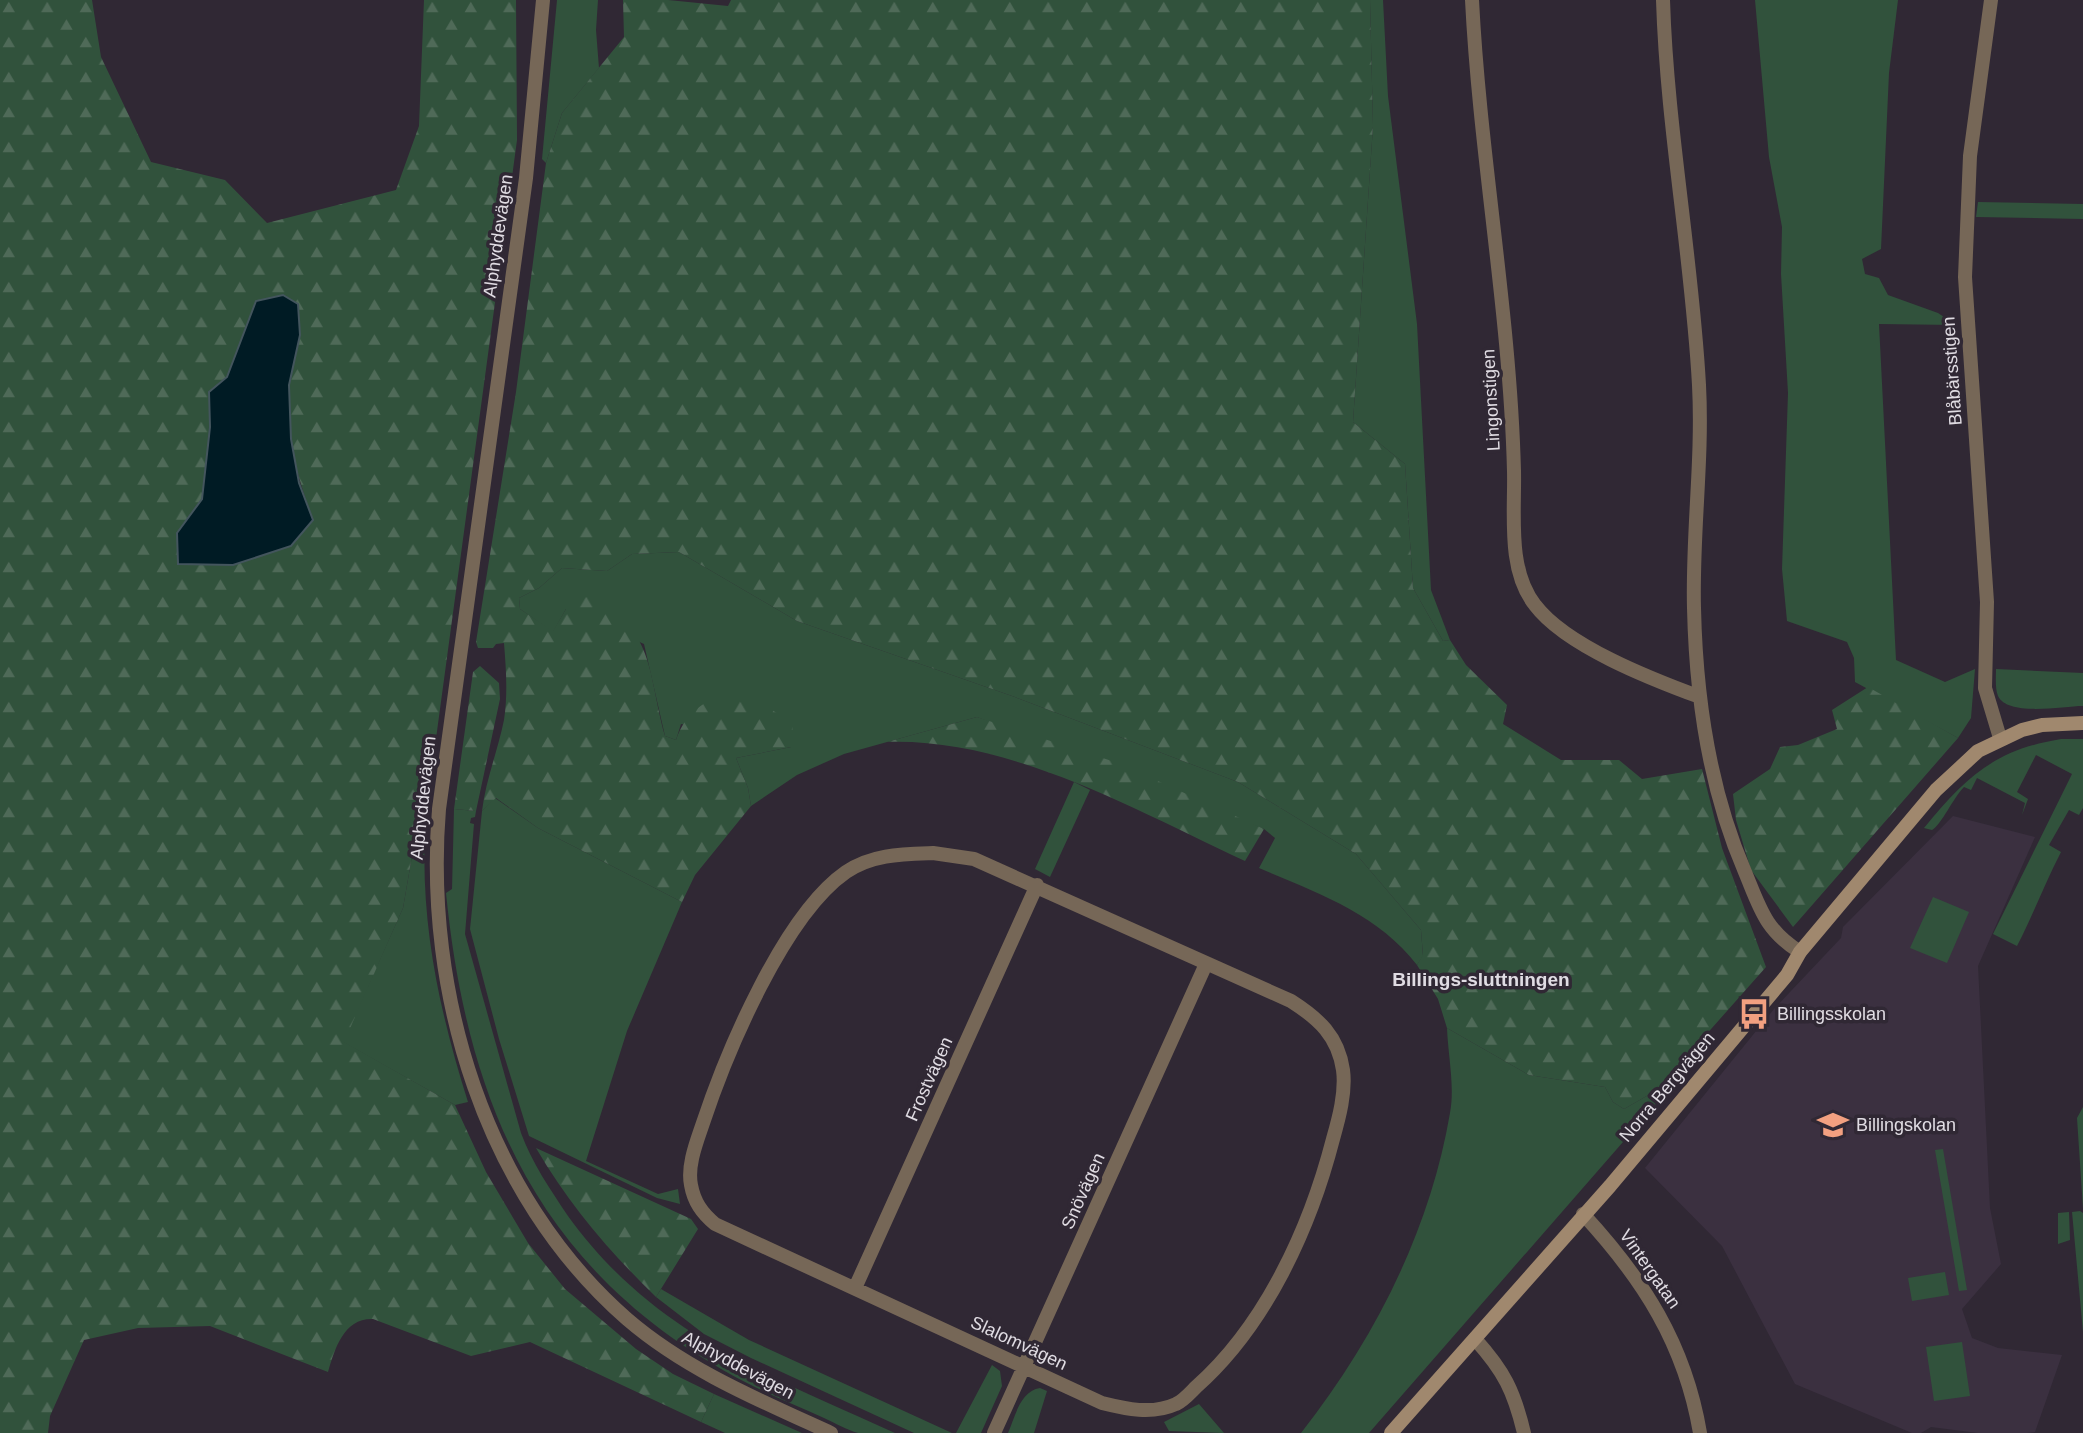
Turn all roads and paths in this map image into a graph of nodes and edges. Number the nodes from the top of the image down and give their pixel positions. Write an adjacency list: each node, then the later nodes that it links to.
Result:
1 (543, 0): 15 (street, Alphyddevägen)
2 (1472, 0): 5 (street, Lingonstigen)
3 (1663, 0): 5 (street)
4 (1991, 0): 7 (street, Blåbärsstigen)
5 (1700, 696): 9 (street)
6 (2083, 723): 7 (street, Norra Bergvägen)
7 (2000, 738): 9 (street, Norra Bergvägen)
8 (1037, 885): 10 (street, Slalomvägen); 12 (street, Frostvägen); 12 (street, Slalomvägen)
9 (1800, 952): 11 (street, Norra Bergvägen)
10 (1206, 964): 14 (street, Snövägen); 14 (street, Slalomvägen)
11 (1583, 1214): 13 (street, Norra Bergvägen); 19 (street, Vintergatan)
12 (855, 1288): 14 (street, Slalomvägen)
13 (1475, 1339): 17 (street, Norra Bergvägen); 18 (street)
14 (1024, 1366): 16 (street, Snövägen)
15 (831, 1433)
16 (994, 1433)
17 (1391, 1433)
18 (1524, 1433)
19 (1700, 1433)

